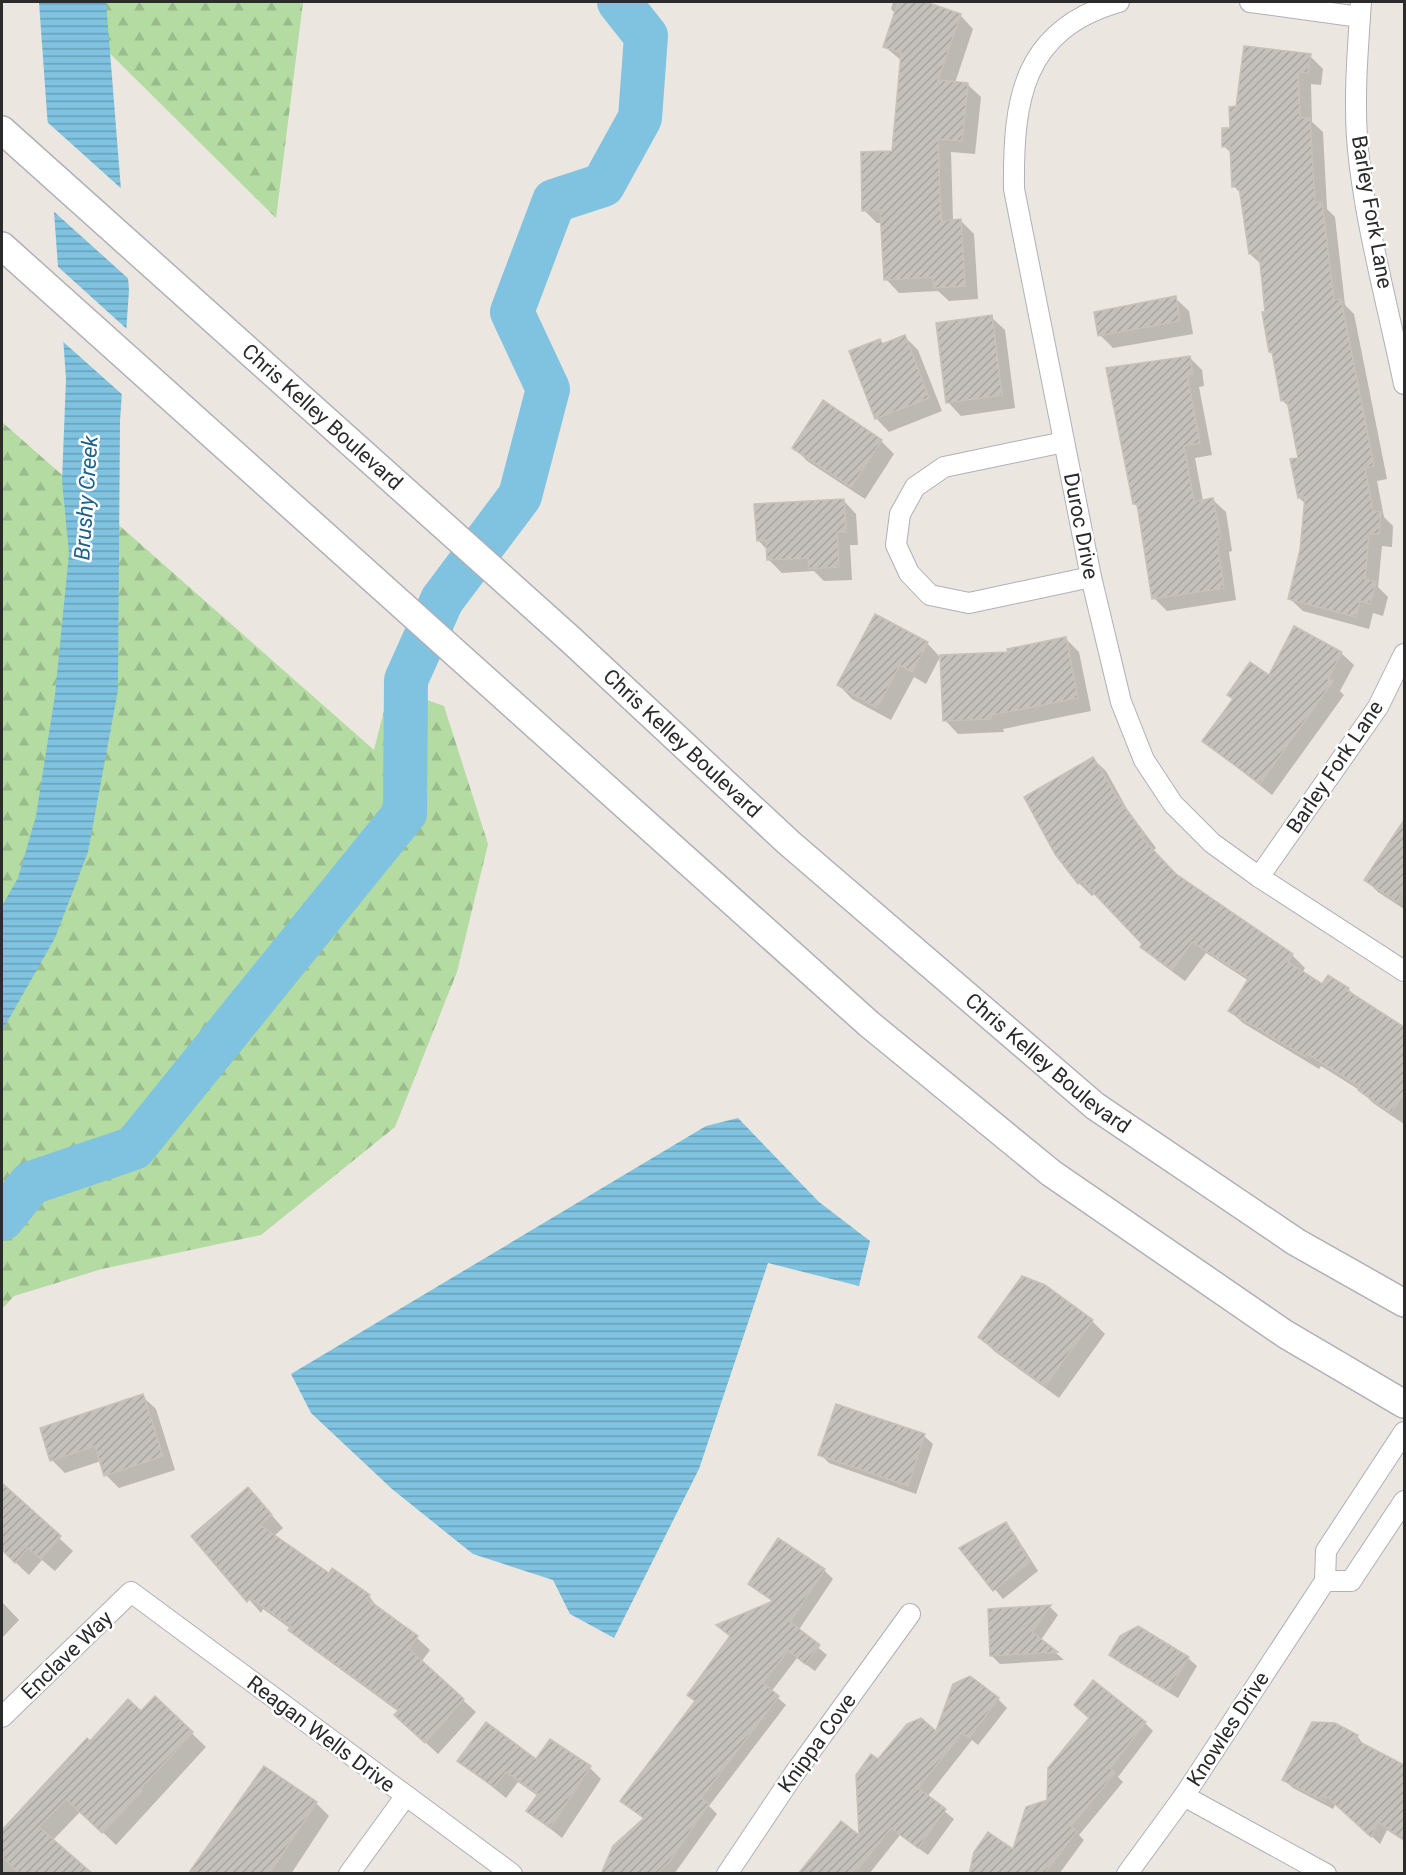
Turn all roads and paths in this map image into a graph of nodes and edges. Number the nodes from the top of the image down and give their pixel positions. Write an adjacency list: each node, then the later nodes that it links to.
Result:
1 (1119, 2): 7 (street, Duroc Drive)
2 (1250, 2): 3 (street)
3 (1360, 9): 6 (street, Barley Fork Lane)
4 (2, 130): 12 (main road, Chris Kelley Boulevard)
5 (2, 246): 13 (main road)
6 (1404, 384)
7 (1064, 442): 8 (street, Duroc Drive); 8 (street)
8 (1091, 577): 10 (street, Duroc Drive)
9 (1404, 654): 10 (street, Barley Fork Lane)
10 (1259, 878): 11 (street, Duroc Drive)
11 (1404, 971)
12 (1404, 1303)
13 (1404, 1404)
14 (1404, 1432): 16 (street)
15 (1404, 1501): 16 (street)
16 (1325, 1581): 20 (street, Knowles Drive)
17 (131, 1592): 19 (street, Enclave Way); 21 (street, Reagan Wells Drive)
18 (910, 1614): 24 (street, Knippa Cove)
19 (2, 1717)
20 (1184, 1796): 25 (street, Knowles Drive); 26 (street)
21 (405, 1797): 22 (street); 23 (street, Reagan Wells Drive)
22 (349, 1874)
23 (512, 1874)
24 (727, 1874)
25 (1127, 1874)
26 (1326, 1874)

